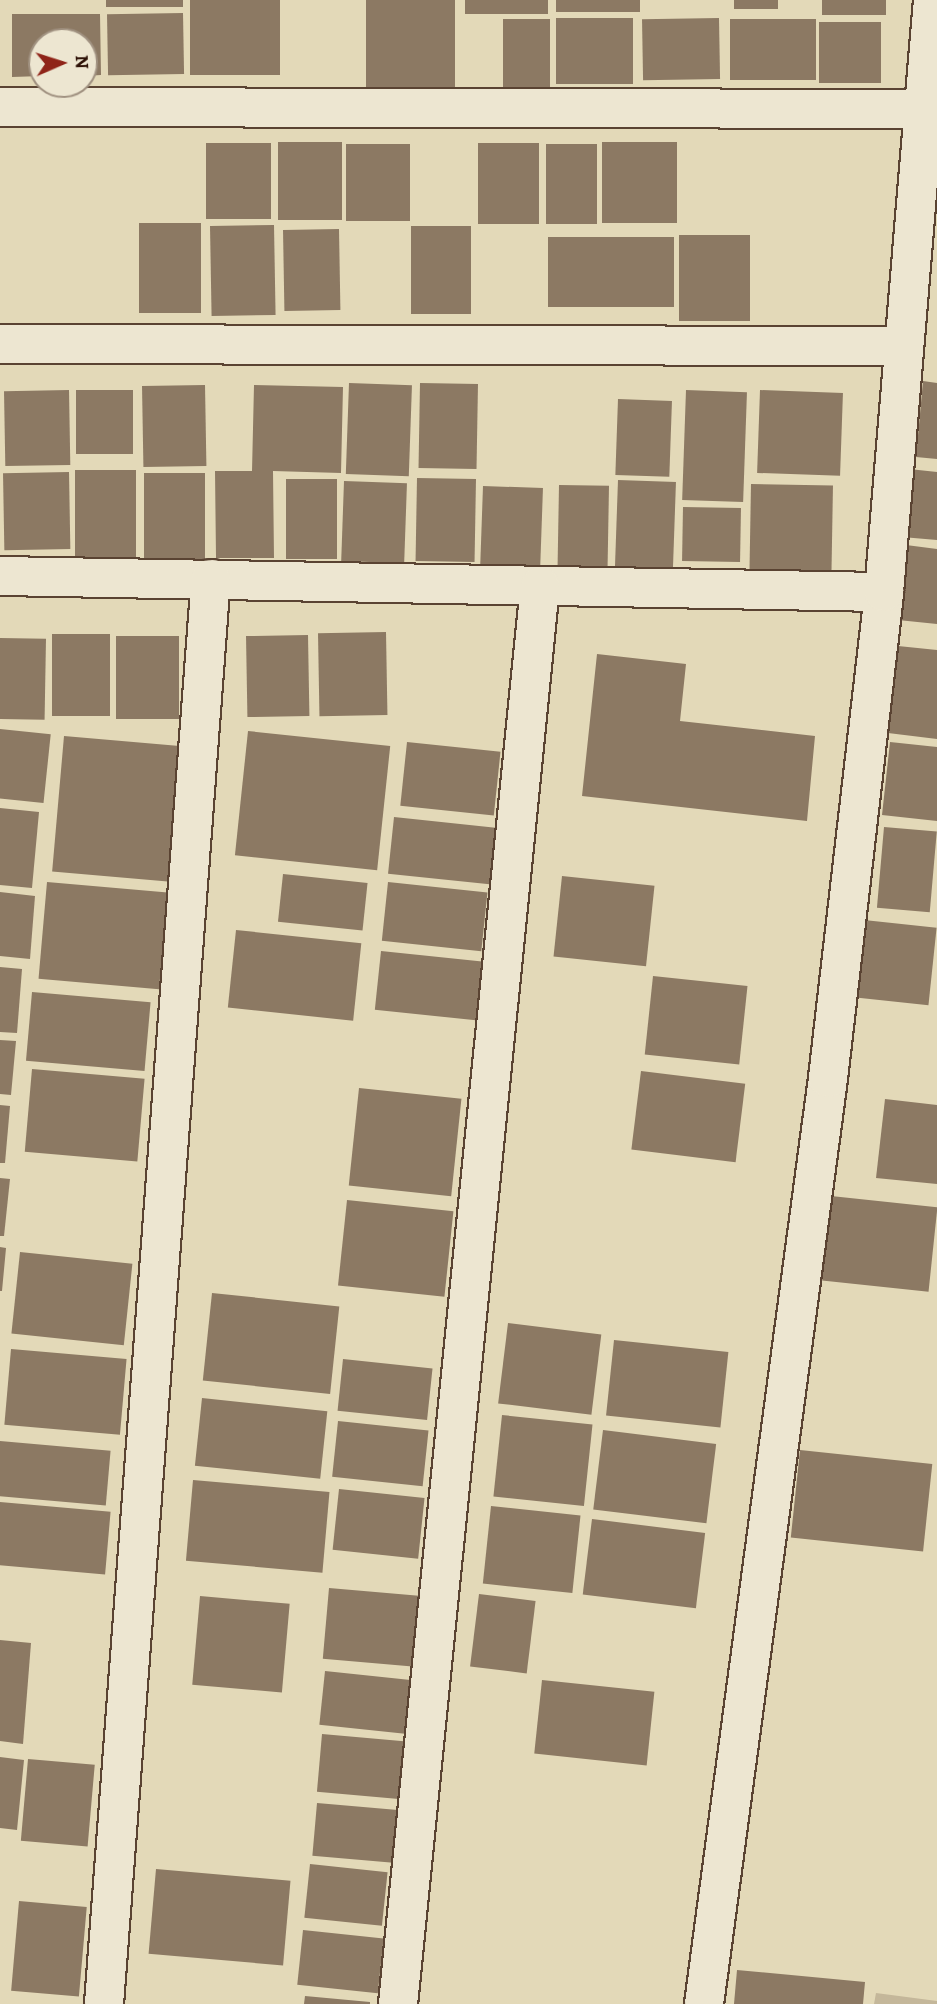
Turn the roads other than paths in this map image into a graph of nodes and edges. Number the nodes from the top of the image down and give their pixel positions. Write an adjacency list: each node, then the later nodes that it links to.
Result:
1 (933, 0): 3 (street)
2 (0, 107): 3 (street)
3 (922, 109): 5 (street)
4 (0, 344): 5 (street)
5 (901, 346): 9 (street)
6 (0, 576): 7 (street)
7 (211, 579): 8 (street); 10 (street)
8 (540, 586): 9 (street); 11 (street)
9 (884, 592): 12 (street)
10 (104, 2004)
11 (398, 2004)
12 (704, 2004)

